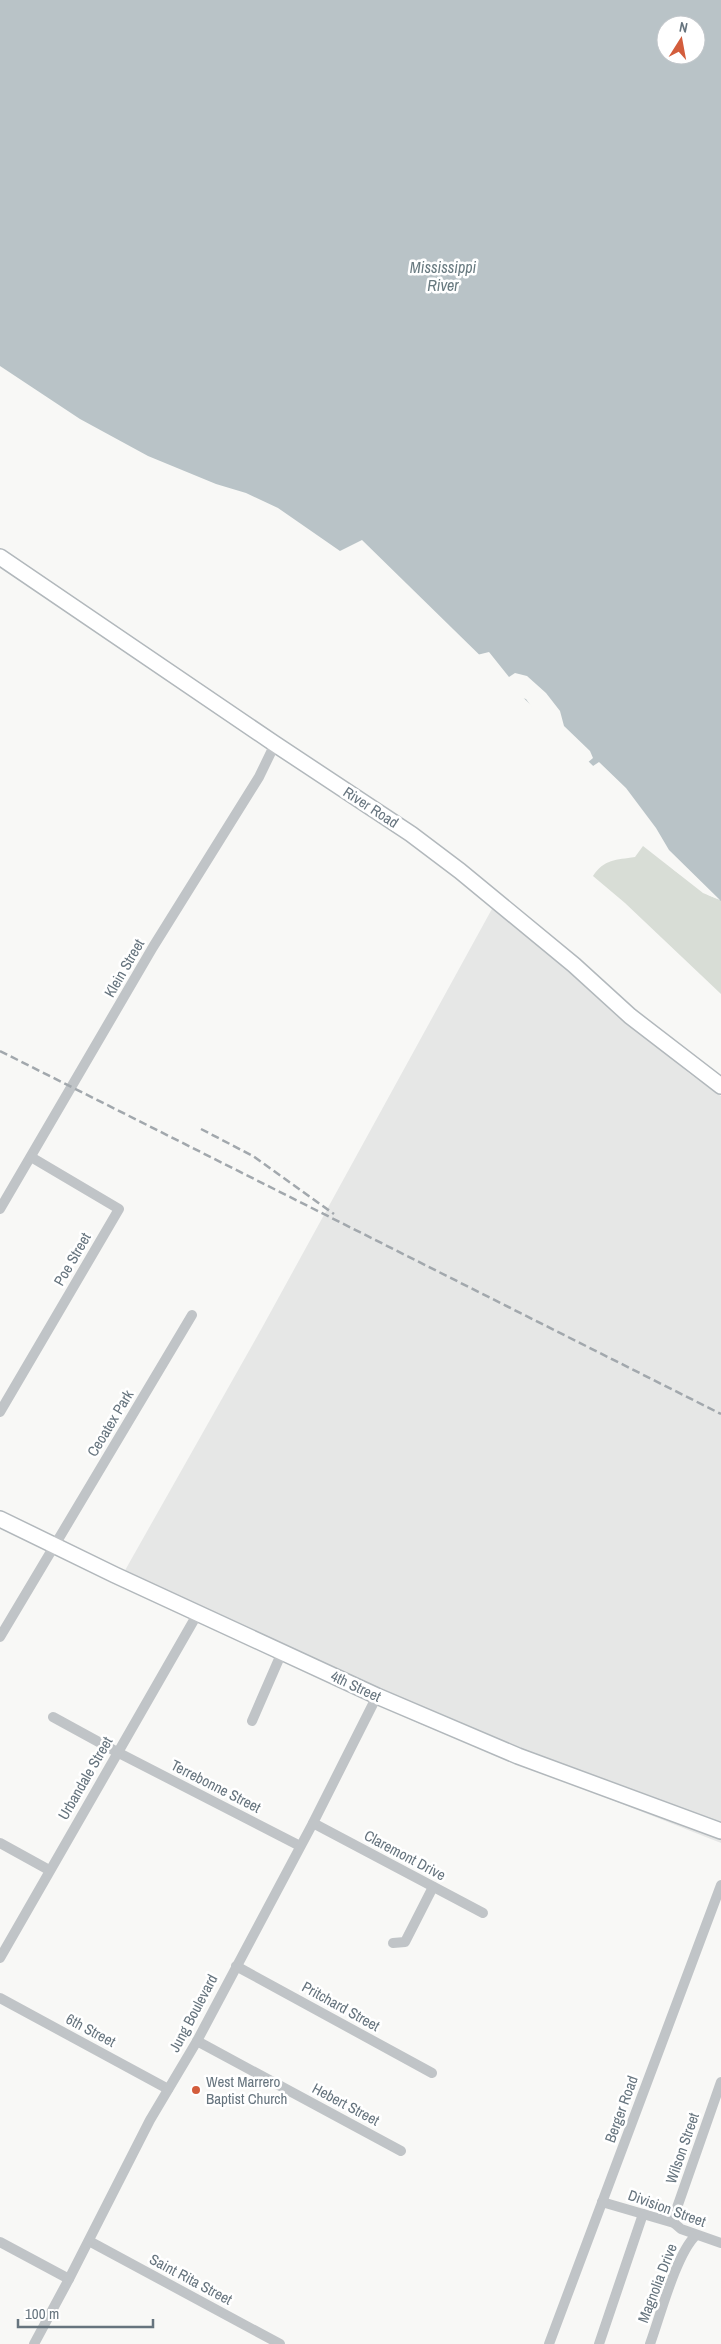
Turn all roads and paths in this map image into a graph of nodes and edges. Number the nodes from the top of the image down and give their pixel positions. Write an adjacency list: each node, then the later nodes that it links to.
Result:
1 (0, 557): 2 (main road, River Road)
2 (275, 744): 3 (main road, River Road); 4 (street, Klein Street)
3 (721, 1086)
4 (31, 1157): 5 (street, Klein Street); 7 (street, Poe Street)
5 (0, 1209)
6 (192, 1315): 9 (street, Ceoatex Park)
7 (0, 1412)
8 (0, 1519): 9 (main road, 4th Street)
9 (54, 1545): 10 (main road, 4th Street); 11 (street, Ceoatex Park)
10 (198, 1613): 12 (main road, 4th Street); 16 (street, Urbandale Street)
11 (0, 1637)
12 (282, 1652): 13 (main road, 4th Street); 15 (street)
13 (377, 1696): 17 (street, Jung Boulevard); 18 (main road, 4th Street)
14 (54, 1717): 16 (street, Terrebonne Street)
15 (252, 1721)
16 (117, 1752): 20 (street, Terrebonne Street); 21 (street, Urbandale Street)
17 (313, 1823): 20 (street, Jung Boulevard); 23 (street, Claremont Drive)
18 (721, 1831)
19 (0, 1843): 21 (street)
20 (300, 1846): 27 (street, Jung Boulevard)
21 (49, 1870): 26 (street, Urbandale Street)
22 (721, 1885): 34 (street, Berger Road)
23 (433, 1887): 24 (street, Claremont Drive); 25 (street)
24 (483, 1913)
25 (393, 1943)
26 (0, 1958)
27 (236, 1966): 29 (street, Jung Boulevard); 30 (street, Pritchard Street)
28 (0, 1998): 32 (street, 6th Street)
29 (197, 2040): 32 (street, Jung Boulevard); 33 (street, Hebert Street)
30 (432, 2073)
31 (721, 2082): 36 (street, Wilson Street)
32 (168, 2088): 38 (street, Jung Boulevard)
33 (401, 2151)
34 (602, 2202): 35 (street, Division Street); 44 (street, Berger Road)
35 (643, 2214): 36 (street, Division Street); 45 (street)
36 (674, 2224): 37 (street, Division Street)
37 (696, 2235): 40 (street, Division Street); 46 (street, Magnolia Drive)
38 (89, 2241): 41 (street, Jung Boulevard); 43 (street, Saint Rita Street)
39 (0, 2242): 41 (street)
40 (721, 2243)
41 (69, 2279): 42 (street, Jung Boulevard)
42 (34, 2344)
43 (280, 2344)
44 (548, 2344)
45 (599, 2344)
46 (650, 2344)

